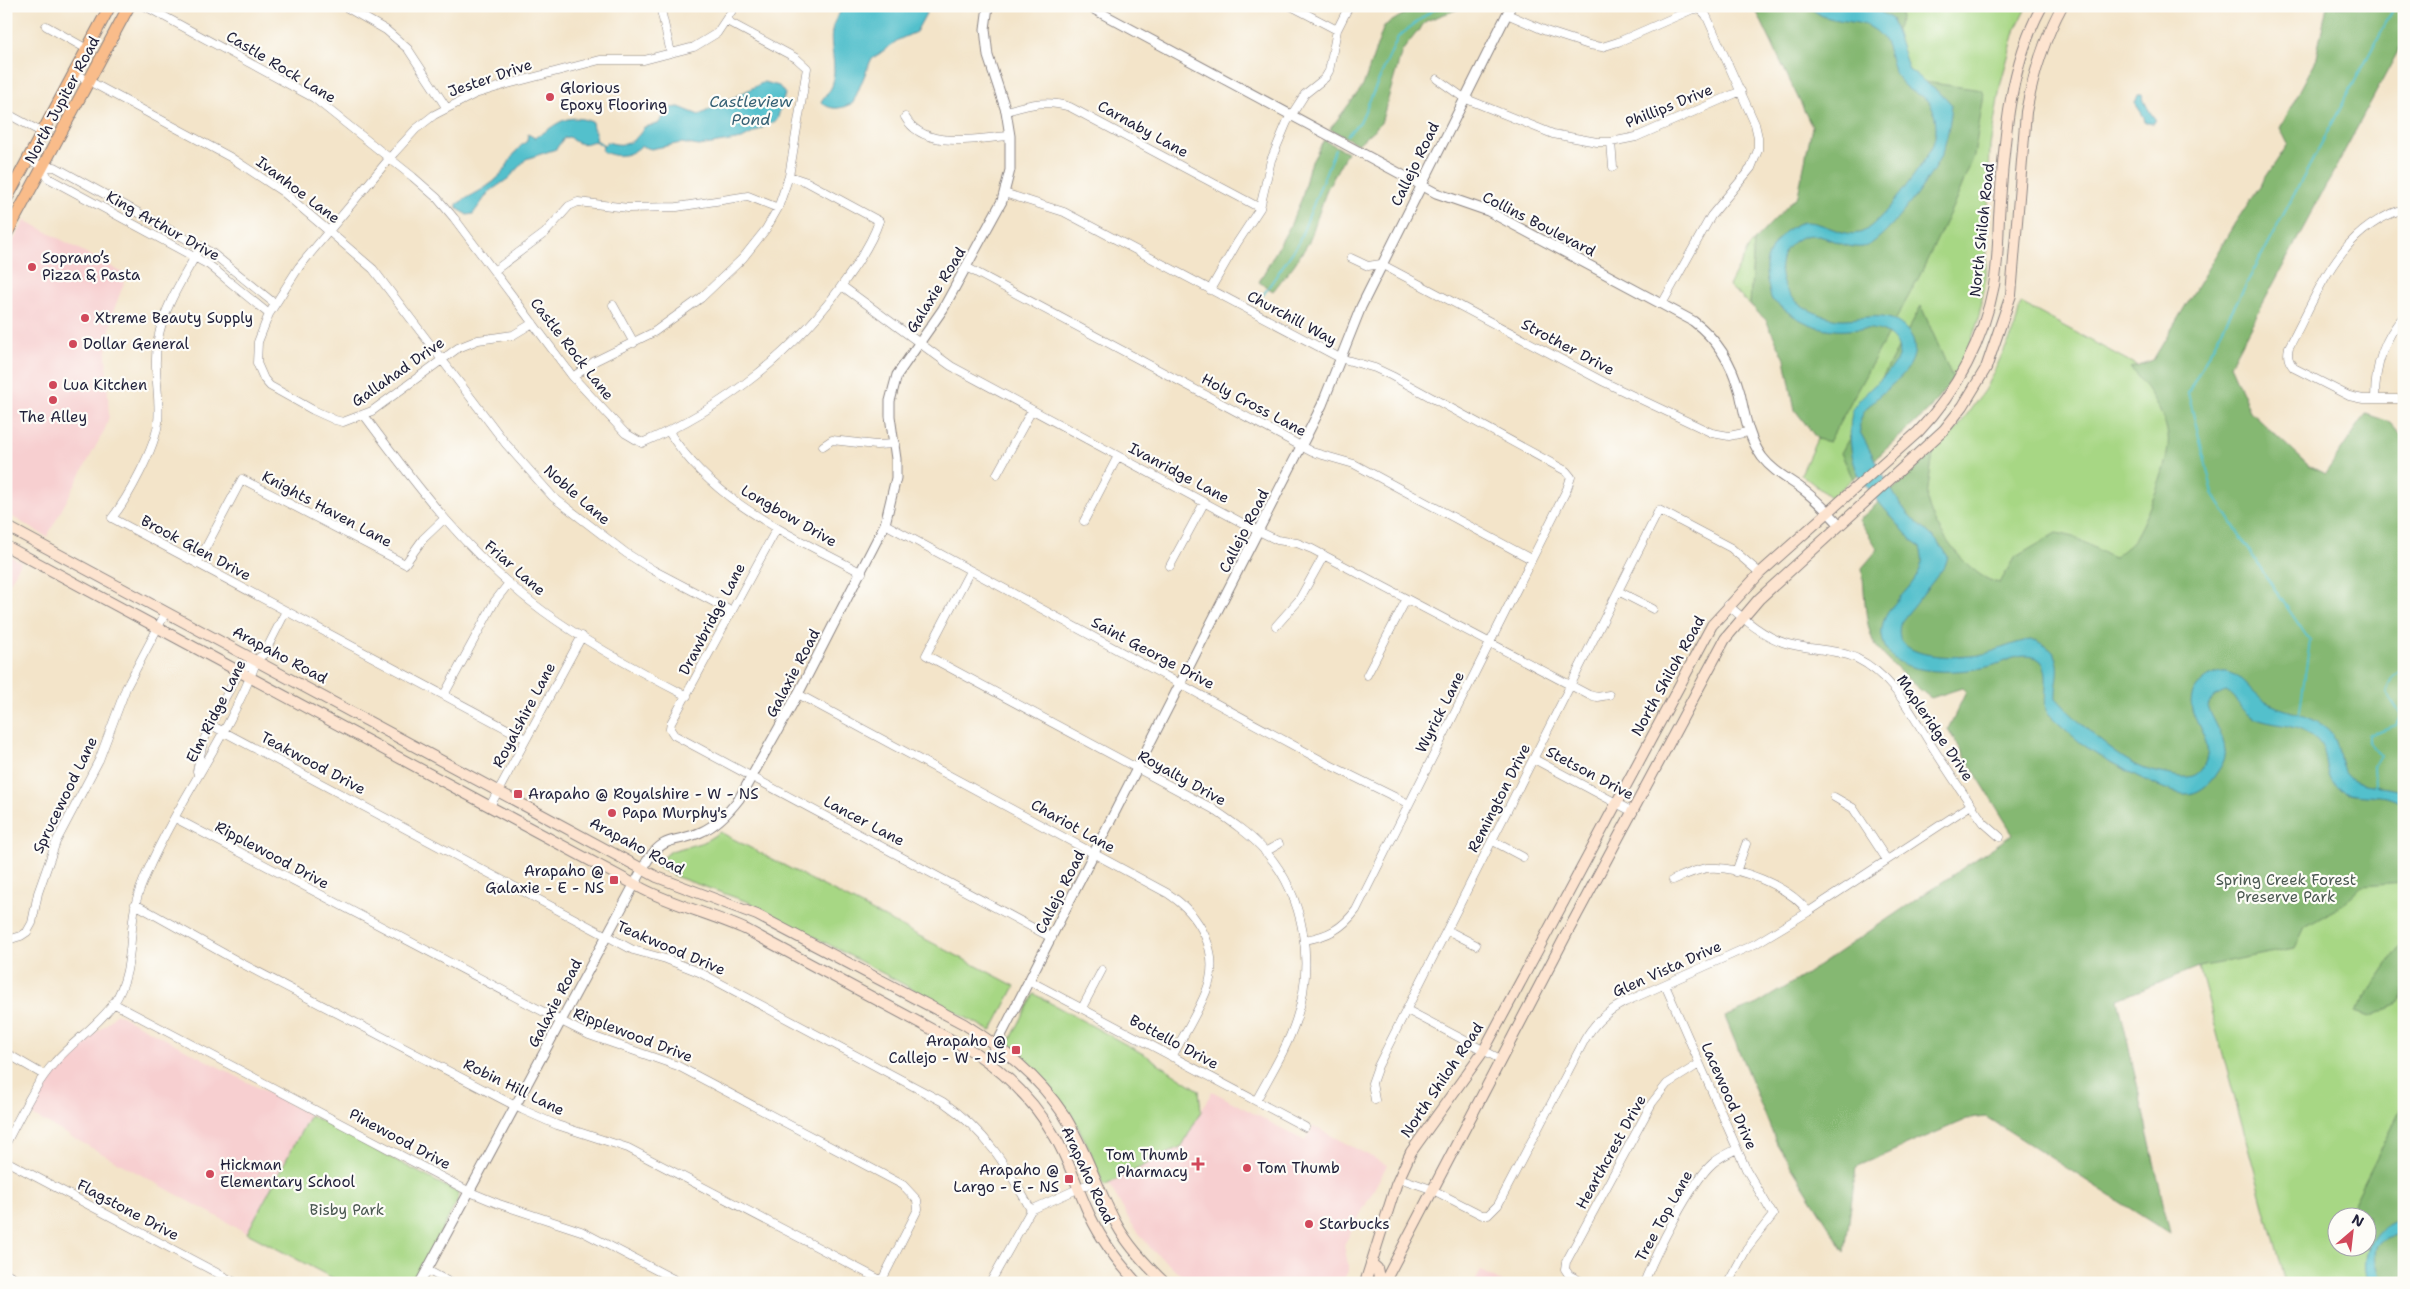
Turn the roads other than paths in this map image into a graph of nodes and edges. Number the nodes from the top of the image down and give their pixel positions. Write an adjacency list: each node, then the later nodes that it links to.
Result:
1 (110, 6): 18 (main road, North Jupiter Road)
2 (129, 6): 22 (main road, North Jupiter Road)
3 (145, 6): 33 (street, Castle Rock Lane)
4 (344, 6): 13 (street)
5 (660, 6): 19 (street)
6 (735, 6): 15 (street, Jester Drive)
7 (988, 6): 26 (street, Galaxie Road)
8 (1291, 6): 17 (street)
9 (1349, 6): 17 (street)
10 (2042, 6): 78 (main road, North Shiloh Road)
11 (2062, 6): 82 (main road, North Shiloh Road)
12 (1091, 7): 28 (street, Collins Boulevard)
13 (355, 9): 25 (street)
14 (1509, 10): 23 (street); 24 (street, Callejo Road)
15 (727, 21): 19 (street, Jester Drive); 37 (street)
16 (46, 26): 18 (street)
17 (1338, 30): 28 (street)
18 (87, 49): 20 (main road, North Jupiter Road)
19 (671, 53): 25 (street, Jester Drive)
20 (74, 73): 22 (street, Ivanhoe Lane); 30 (main road, North Jupiter Road)
21 (1437, 79): 24 (street, Phillips Drive)
22 (89, 81): 35 (main road, North Jupiter Road); 44 (street, Ivanhoe Lane)
23 (1741, 91): 32 (street, Phillips Drive); 55 (street)
24 (1464, 98): 32 (street, Phillips Drive); 38 (street, Callejo Road)
25 (446, 107): 33 (street, Jester Drive)
26 (1006, 110): 31 (street, Galaxie Road); 42 (street, Carnaby Lane)
27 (6, 113): 30 (street)
28 (1292, 115): 38 (street, Collins Boulevard); 42 (street)
29 (905, 117): 31 (street)
30 (43, 132): 34 (main road, North Jupiter Road)
31 (1010, 136): 39 (street, Galaxie Road)
32 (1611, 142): 36 (street)
33 (389, 158): 44 (street, Jester Drive); 51 (street, Castle Rock Lane)
34 (28, 159): 35 (street, King Arthur Drive); 40 (main road, North Jupiter Road)
35 (43, 167): 45 (main road, North Jupiter Road); 46 (street, King Arthur Drive); 47 (street, King Arthur Drive)
36 (1613, 167)
37 (789, 176): 41 (street); 52 (street, Castle Rock Lane)
38 (1420, 184): 49 (street, Callejo Road); 55 (street, Collins Boulevard)
39 (1004, 193): 50 (street, Galaxie Road); 53 (street, Churchill Way)
40 (6, 200)
41 (778, 208): 51 (street); 60 (street)
42 (1260, 208): 53 (street)
43 (2404, 209): 65 (street)
44 (329, 230): 54 (street, Jester Drive); 63 (street, Ivanhoe Lane)
45 (6, 235)
46 (201, 246): 47 (street, Brook Glen Drive); 54 (street, King Arthur Drive)
47 (195, 257): 57 (street, King Arthur Drive); 91 (street, Brook Glen Drive)
48 (1351, 258): 49 (street)
49 (1381, 264): 62 (street, Callejo Road); 70 (street, Strother Drive)
50 (968, 268): 61 (street, Galaxie Road); 73 (street, Holy Cross Lane)
51 (494, 271): 59 (street, Castle Rock Lane)
52 (842, 286): 61 (street, Ivanridge Lane); 69 (street, Castle Rock Lane)
53 (1210, 290): 62 (street, Churchill Way)
54 (274, 303): 57 (street, Jester Drive)
55 (1662, 304): 70 (street, Collins Boulevard)
56 (613, 305): 60 (street)
57 (268, 314): 68 (street, Gallahad Drive)
58 (2404, 316): 65 (street)
59 (533, 323): 63 (street, Gallahad Drive); 64 (street, Castle Rock Lane)
60 (634, 343): 64 (street)
61 (919, 343): 67 (street, Ivanridge Lane); 71 (street, Galaxie Road)
62 (1340, 358): 73 (street, Callejo Road); 75 (street, Churchill Way)
63 (441, 359): 68 (street, Gallahad Drive); 102 (street, Noble Lane)
64 (573, 377): 69 (street, Castle Rock Lane)
65 (2375, 398): 66 (street)
66 (2404, 399)
67 (1032, 410): 74 (street, Ivanridge Lane); 76 (street)
68 (364, 415): 79 (street, Friar Lane)
69 (669, 432): 84 (street, Longbow Drive)
70 (1748, 432): 78 (street, Collins Boulevard)
71 (895, 444): 72 (street); 81 (street, Galaxie Road)
72 (822, 446)
73 (1302, 446): 85 (street, Callejo Road); 89 (street, Holy Cross Lane)
74 (1118, 456): 77 (street, Ivanridge Lane); 80 (street)
75 (1566, 471): 89 (street, Wyrick Lane)
76 (997, 474)
77 (1204, 503): 85 (street, Ivanridge Lane); 92 (street)
78 (1827, 512): 82 (street, Collins Boulevard); 95 (main road, North Shiloh Road)
79 (444, 519): 91 (street, Knights Haven Lane); 96 (street, Friar Lane)
80 (1084, 521)
81 (885, 524): 93 (street, Saint George Drive); 94 (street, Galaxie Road)
82 (1840, 525): 104 (main road, North Shiloh Road)
83 (6, 526): 87 (main road, Arapaho Road)
84 (777, 528): 94 (street, Longbow Drive); 102 (street, Drawbridge Lane)
85 (1259, 532): 88 (street, Ivanridge Lane); 113 (street, Callejo Road)
86 (6, 546): 90 (main road, Arapaho Road)
87 (44, 547): 90 (main road); 103 (main road, Arapaho Road)
88 (1324, 555): 98 (street, Ivanridge Lane); 105 (street)
89 (1532, 559): 108 (street, Wyrick Lane)
90 (37, 562): 106 (main road, Arapaho Road)
91 (197, 564): 101 (street, Brook Glen Drive)
92 (1170, 566)
93 (970, 571): 113 (street, Saint George Drive); 124 (street, Royalty Drive)
94 (862, 573): 115 (street, Galaxie Road)
95 (1760, 573): 97 (street, Remington Drive); 99 (main road, North Shiloh Road)
96 (509, 583): 107 (street, Friar Lane); 116 (street)
97 (1618, 591): 100 (street); 114 (street, Remington Drive)
98 (1406, 600): 108 (street, Ivanridge Lane); 111 (street)
99 (1728, 606): 104 (street, Mapleridge Drive); 129 (main road, North Shiloh Road)
100 (1653, 610)
101 (286, 611): 109 (street, Elm Ridge Lane); 116 (street, Brook Glen Drive)
102 (731, 611): 117 (street, Drawbridge Lane)
103 (166, 612): 106 (street, Sprucewood Lane); 109 (main road, Arapaho Road)
104 (1742, 617): 131 (street, Mapleridge Drive); 133 (main road, North Shiloh Road)
105 (1276, 626)
106 (158, 627): 110 (main road, Arapaho Road); 151 (street, Sprucewood Lane)
107 (582, 636): 117 (street, Friar Lane); 122 (street, Royalshire Lane)
108 (1490, 643): 114 (street, Ivanridge Lane); 130 (street, Wyrick Lane)
109 (257, 660): 110 (street, Elm Ridge Lane); 112 (street, Elm Ridge Lane); 127 (main road, Arapaho Road)
110 (240, 671): 112 (main road, Arapaho Road); 120 (street, Elm Ridge Lane)
111 (1367, 675)
112 (251, 677): 121 (street, Elm Ridge Lane); 132 (main road, Arapaho Road)
113 (1182, 684): 124 (street, Callejo Road); 130 (street, Saint George Drive)
114 (1570, 686): 118 (street, Ivanridge Lane); 123 (street, Remington Drive)
115 (798, 694): 126 (street, Galaxie Road); 140 (street, Chariot Lane)
116 (444, 695): 122 (street, Brook Glen Drive)
117 (687, 696): 119 (street, Drawbridge Lane)
118 (1609, 696)
119 (672, 723): 126 (street, Lancer Lane)
120 (211, 725): 121 (street, Teakwood Drive); 125 (street, Elm Ridge Lane)
121 (224, 732): 125 (street, Elm Ridge Lane); 150 (street, Teakwood Drive)
122 (526, 739): 127 (street, Royalshire Lane)
123 (1534, 759): 129 (street, Stetson Drive); 136 (street, Remington Drive)
124 (1138, 769): 139 (street, Royalty Drive); 140 (street, Callejo Road)
125 (198, 774): 134 (street, Elm Ridge Lane)
126 (753, 777): 143 (street, Galaxie Road); 152 (street, Lancer Lane)
127 (499, 790): 132 (street, Royalshire Lane); 143 (main road, Arapaho Road)
128 (1834, 797): 142 (street)
129 (1616, 802): 133 (street, Stetson Drive); 163 (main road, North Shiloh Road)
130 (1409, 804): 153 (street, Wyrick Lane)
131 (1971, 805): 135 (street, Mapleridge Drive); 142 (street, Glen Vista Drive)
132 (490, 806): 146 (main road, Arapaho Road)
133 (1633, 812): 166 (main road, North Shiloh Road)
134 (175, 818): 147 (street, Elm Ridge Lane); 161 (street, Ripplewood Drive)
135 (2000, 837)
136 (1493, 841): 141 (street); 149 (street, Remington Drive)
137 (1279, 844): 139 (street)
138 (1746, 844): 144 (street)
139 (1265, 852): 153 (street, Royalty Drive)
140 (1095, 854): 152 (street, Callejo Road); 165 (street, Chariot Lane)
141 (1523, 857)
142 (1888, 860): 148 (street, Glen Vista Drive)
143 (643, 869): 146 (street, Galaxie Road); 162 (main road, Arapaho Road)
144 (1736, 872): 145 (street); 148 (street)
145 (1673, 880)
146 (634, 884): 150 (street, Galaxie Road); 167 (main road, Arapaho Road)
147 (135, 904): 158 (street, Elm Ridge Lane); 172 (street, Robin Hill Lane)
148 (1808, 912): 157 (street, Glen Vista Drive)
149 (1447, 930): 154 (street); 160 (street, Remington Drive)
150 (607, 936): 161 (street, Galaxie Road); 182 (street, Teakwood Drive)
151 (6, 938)
152 (1052, 938): 156 (street, Callejo Road)
153 (1305, 940): 171 (street, Royalty Drive)
154 (1476, 945)
155 (1102, 970): 159 (street)
156 (1030, 981): 159 (street, Bottello Drive); 162 (street, Callejo Road)
157 (1665, 985): 168 (street, Lacewood Drive); 180 (street, Glen Vista Drive)
158 (113, 1003): 169 (street, Elm Ridge Lane); 181 (street, Pinewood Drive)
159 (1082, 1008): 165 (street, Bottello Drive)
160 (1407, 1010): 163 (street); 170 (street, Remington Drive)
161 (561, 1021): 172 (street, Galaxie Road); 186 (street, Ripplewood Drive)
162 (997, 1045): 167 (street, Callejo Road); 178 (main road, Arapaho Road)
163 (1484, 1050): 166 (street); 177 (main road, North Shiloh Road)
164 (6, 1053): 169 (street)
165 (1172, 1057): 171 (street, Bottello Drive)
166 (1500, 1059): 180 (main road, North Shiloh Road)
167 (988, 1061): 179 (main road, Arapaho Road)
168 (1699, 1064): 175 (street, Lacewood Drive); 198 (street, Hearthcrest Drive)
169 (44, 1075): 174 (street, Elm Ridge Lane)
170 (1375, 1100)
171 (1256, 1101): 173 (street, Bottello Drive)
172 (516, 1106): 181 (street, Galaxie Road); 186 (street, Robin Hill Lane)
173 (1304, 1127)
174 (6, 1143)
175 (1737, 1149): 199 (street, Tree Top Lane); 200 (street, Lacewood Drive)
176 (6, 1161): 188 (street, Flagstone Drive)
177 (1399, 1178): 180 (street, Glen Vista Drive); 183 (main road, North Shiloh Road)
178 (1095, 1181): 179 (street); 194 (main road, Arapaho Road)
179 (1078, 1188): 182 (street); 193 (main road, Arapaho Road)
180 (1431, 1189): 197 (main road, North Shiloh Road)
181 (470, 1192): 184 (street, Galaxie Road); 191 (street, Pinewood Drive)
182 (1031, 1210): 192 (street)
183 (1371, 1263): 195 (main road, North Shiloh Road); 196 (main road)
184 (427, 1270): 189 (street, Galaxie Road); 190 (street)
185 (6, 1273): 187 (street)
186 (884, 1282)
187 (24, 1283)
188 (236, 1283)
189 (420, 1283)
190 (451, 1283)
191 (680, 1283)
192 (990, 1283)
193 (1137, 1283)
194 (1165, 1283)
195 (1365, 1283)
196 (1380, 1283)
197 (1384, 1283)
198 (1584, 1283)
199 (1644, 1283)
200 (1728, 1283)

